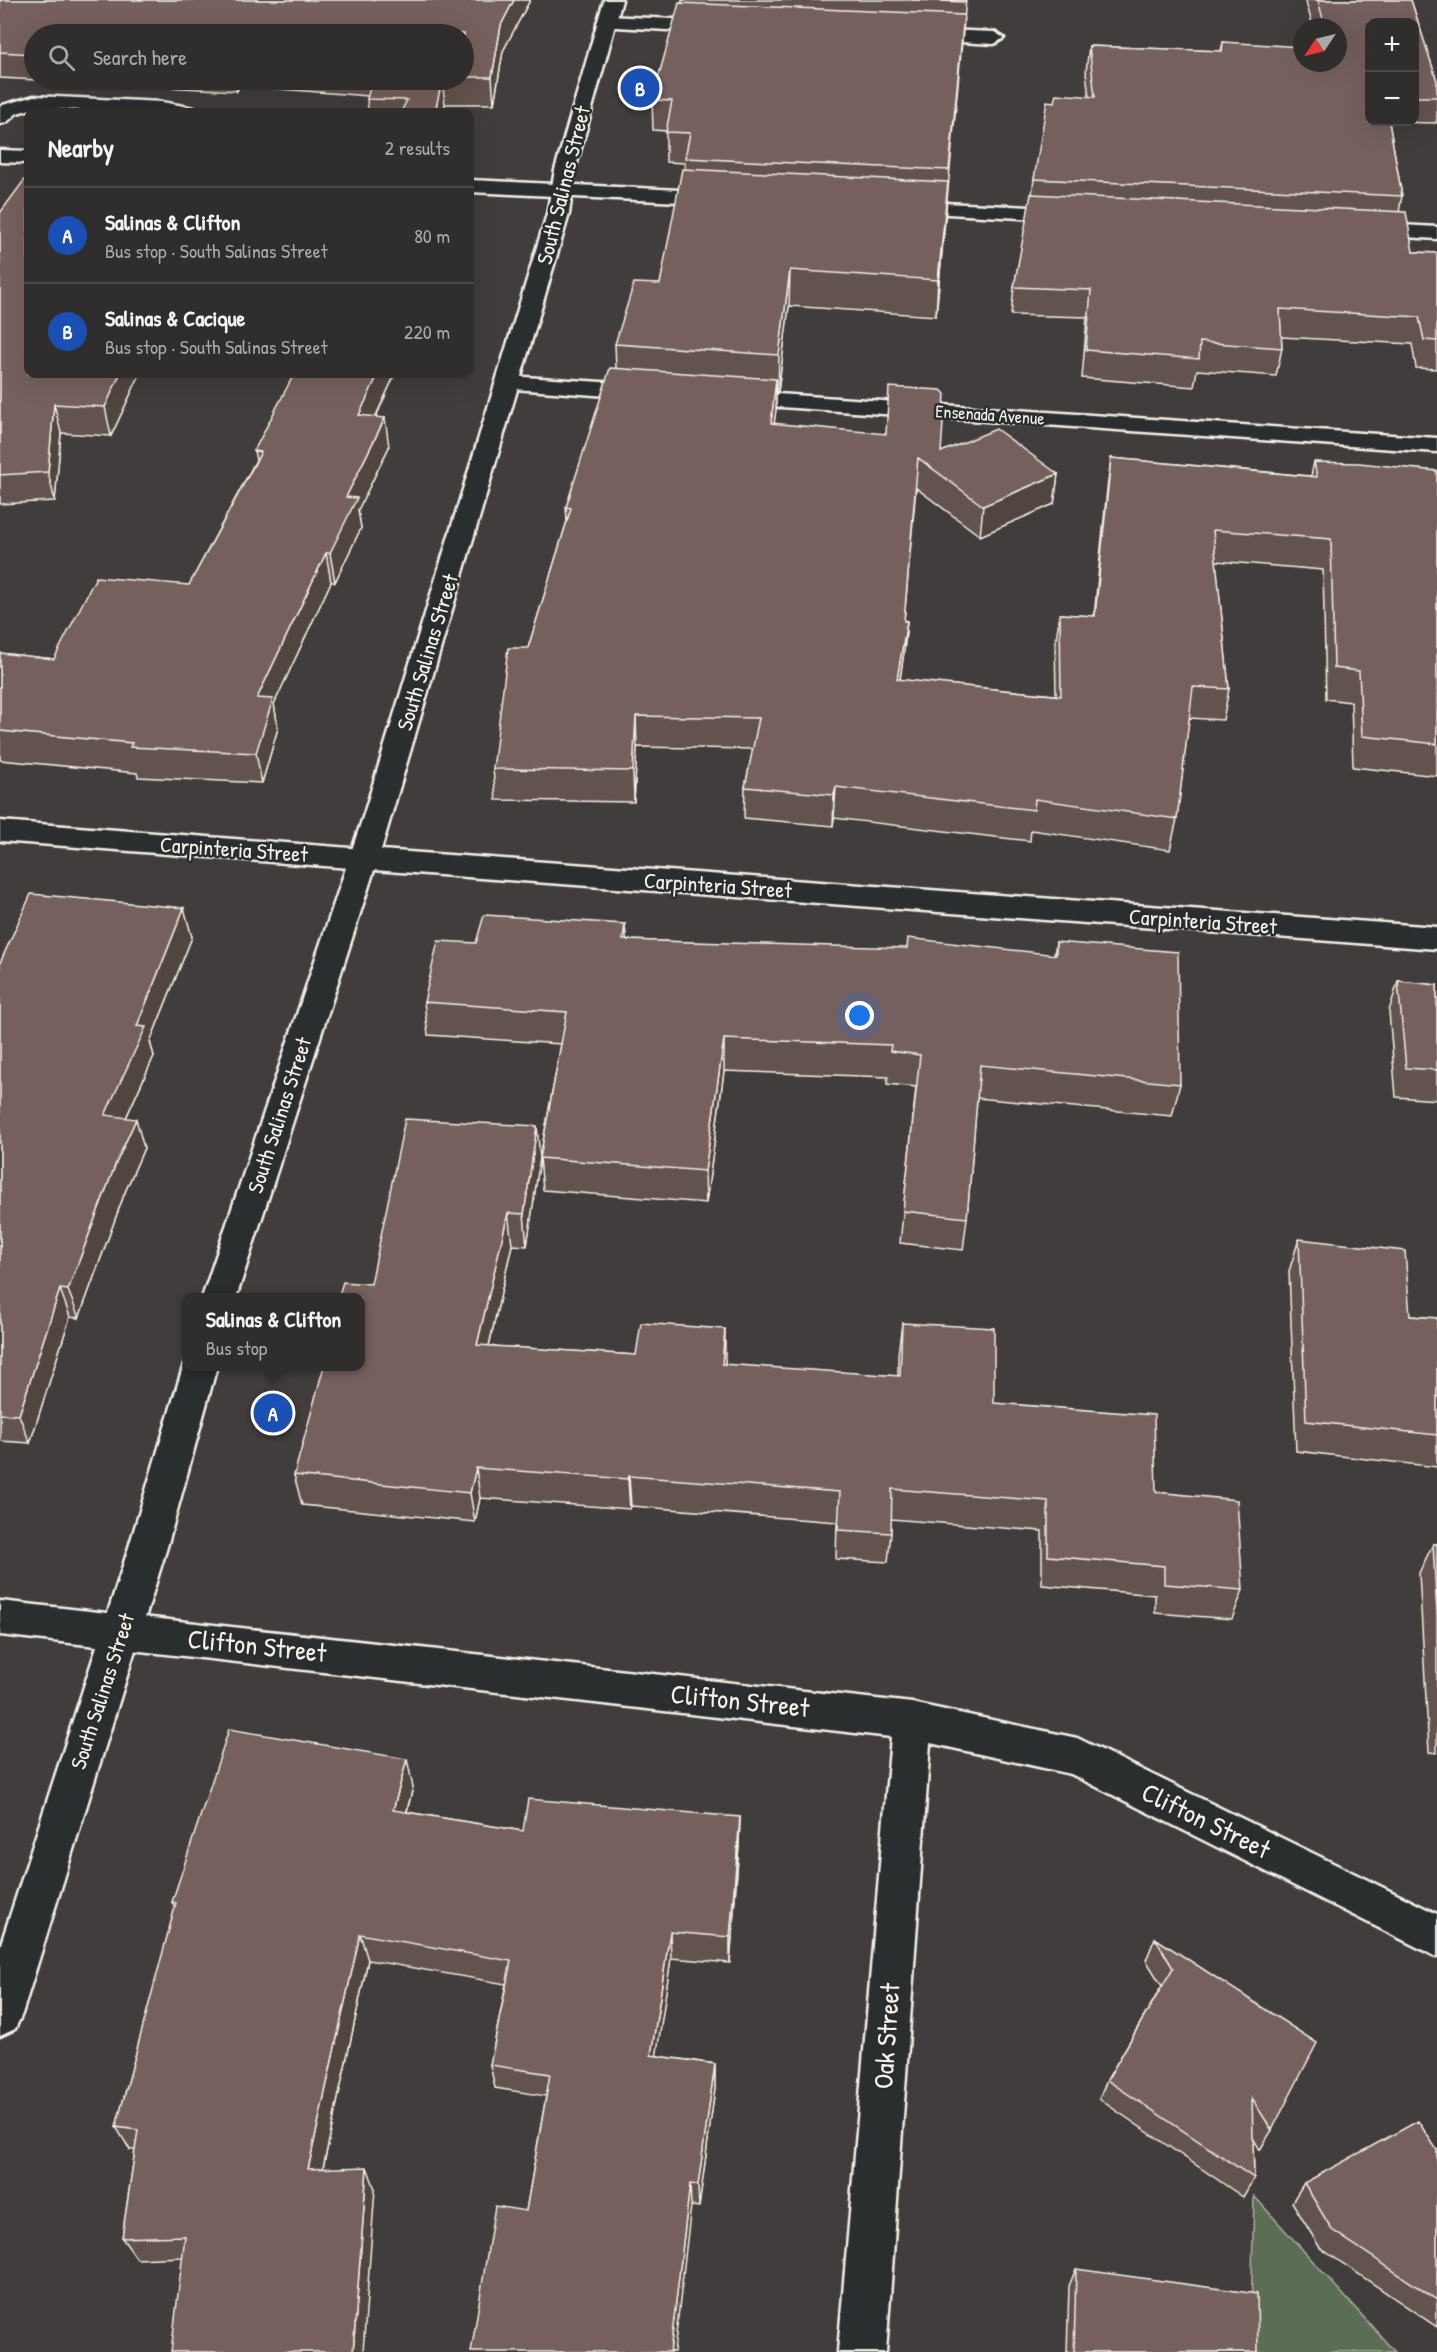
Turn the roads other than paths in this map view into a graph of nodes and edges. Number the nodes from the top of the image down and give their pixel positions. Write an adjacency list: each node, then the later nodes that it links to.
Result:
1 (613, 0): 2 (street, South Salinas Street)
2 (606, 22): 3 (street); 11 (street, South Salinas Street)
3 (735, 27)
4 (900, 34): 5 (street)
5 (994, 38)
6 (162, 108): 7 (street)
7 (0, 118)
8 (0, 156): 9 (street)
9 (24, 157)
10 (474, 186): 11 (street)
11 (563, 191): 12 (street); 17 (street, South Salinas Street)
12 (748, 200)
13 (878, 206): 14 (street)
14 (1092, 216)
15 (1342, 228): 16 (street)
16 (1437, 233)
17 (508, 383): 18 (street); 22 (street, South Salinas Street)
18 (667, 393)
19 (715, 396): 20 (street, Ensenada Avenue)
20 (1437, 446)
21 (0, 831): 22 (street, Carpinteria Street)
22 (363, 859): 23 (street, Carpinteria Street); 24 (street, South Salinas Street)
23 (1437, 938)
24 (221, 1293)
25 (198, 1371): 27 (street, South Salinas Street)
26 (0, 1618): 27 (street, Clifton Street)
27 (121, 1630): 28 (street, Clifton Street); 30 (street, South Salinas Street)
28 (912, 1721): 29 (street, Clifton Street); 31 (street, Oak Street)
29 (1437, 1936)
30 (0, 2014)
31 (862, 2352)

